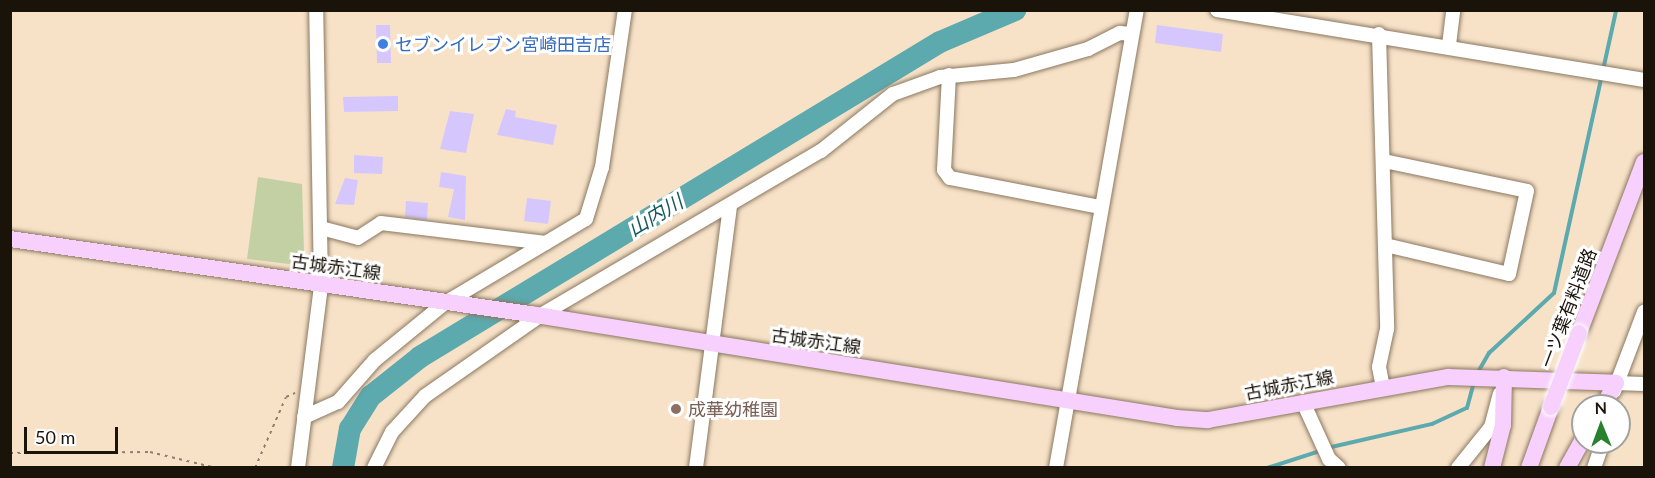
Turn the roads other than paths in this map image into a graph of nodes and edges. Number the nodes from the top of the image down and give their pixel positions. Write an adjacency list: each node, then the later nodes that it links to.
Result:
1 (316, 10): 15 (street)
2 (625, 10): 17 (street)
3 (1137, 10): 6 (street)
4 (1217, 10): 7 (street)
5 (1453, 10): 8 (street)
6 (1132, 34): 9 (street); 14 (street)
7 (1379, 34): 8 (street); 11 (street)
8 (1449, 45): 10 (street)
9 (949, 75): 13 (street); 14 (street)
10 (1644, 80)
11 (1384, 161): 18 (street); 18 (street)
12 (1644, 162): 41 (main road, 一ツ葉有料道路, bridge)
13 (730, 205): 22 (street); 23 (street)
14 (1100, 207): 30 (street)
15 (321, 228): 17 (street); 19 (street)
16 (10, 239): 19 (main road, 古城赤江線)
17 (546, 243): 20 (street)
18 (1385, 245): 27 (street)
19 (321, 285): 20 (main road, 古城赤江線); 32 (street)
20 (450, 304): 22 (main road, 古城赤江線); 32 (street)
21 (1644, 312): 25 (street)
22 (535, 314): 23 (main road, 古城赤江線); 35 (street)
23 (711, 345): 30 (main road, 古城赤江線); 36 (street)
24 (1504, 377): 25 (main road, 古城赤江線); 27 (main road, 古城赤江線); 39 (street); 40 (main road)
25 (1616, 383): 26 (street); 28 (main road); 29 (street)
26 (1644, 384)
27 (1383, 388): 31 (main road, 古城赤江線)
28 (1610, 394)
29 (1614, 394)
30 (1071, 399): 31 (main road, 古城赤江線); 37 (street)
31 (1303, 402): 38 (street)
32 (304, 417): 34 (street)
33 (1575, 454): 42 (main road)
34 (298, 468)
35 (374, 468)
36 (696, 468)
37 (1056, 468)
38 (1339, 468)
39 (1458, 468)
40 (1492, 468)
41 (1529, 468)
42 (1567, 468)

